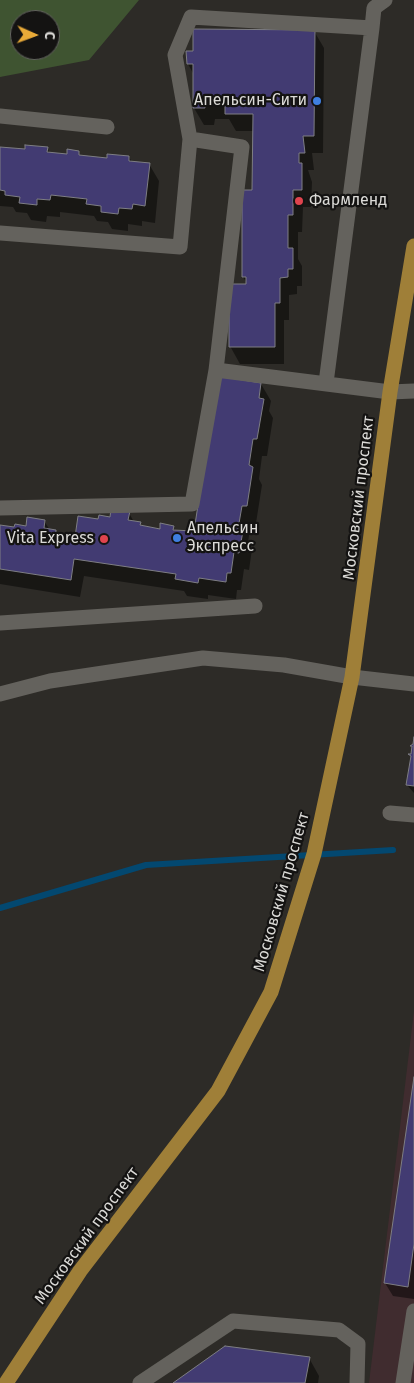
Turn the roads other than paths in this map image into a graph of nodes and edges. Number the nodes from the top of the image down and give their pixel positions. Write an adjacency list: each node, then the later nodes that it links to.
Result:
1 (385, 0): 2 (street)
2 (372, 28): 5 (street); 9 (street)
3 (0, 116): 4 (street)
4 (107, 127)
5 (190, 139): 6 (street); 8 (street)
6 (0, 233)
7 (414, 246): 10 (main road, Московский проспект)
8 (216, 370): 9 (street); 12 (street)
9 (326, 384): 10 (street)
10 (390, 392): 11 (street); 15 (main road, Московский проспект)
11 (414, 392)
12 (0, 508)
13 (255, 606): 14 (street)
14 (0, 623)
15 (352, 677): 16 (street); 17 (street); 21 (main road, Московский проспект)
16 (414, 684)
17 (0, 694)
18 (390, 813): 19 (street)
19 (414, 815)
20 (414, 1311): 24 (street)
21 (6, 1383)
22 (140, 1383): 23 (street)
23 (357, 1383)
24 (403, 1383)

